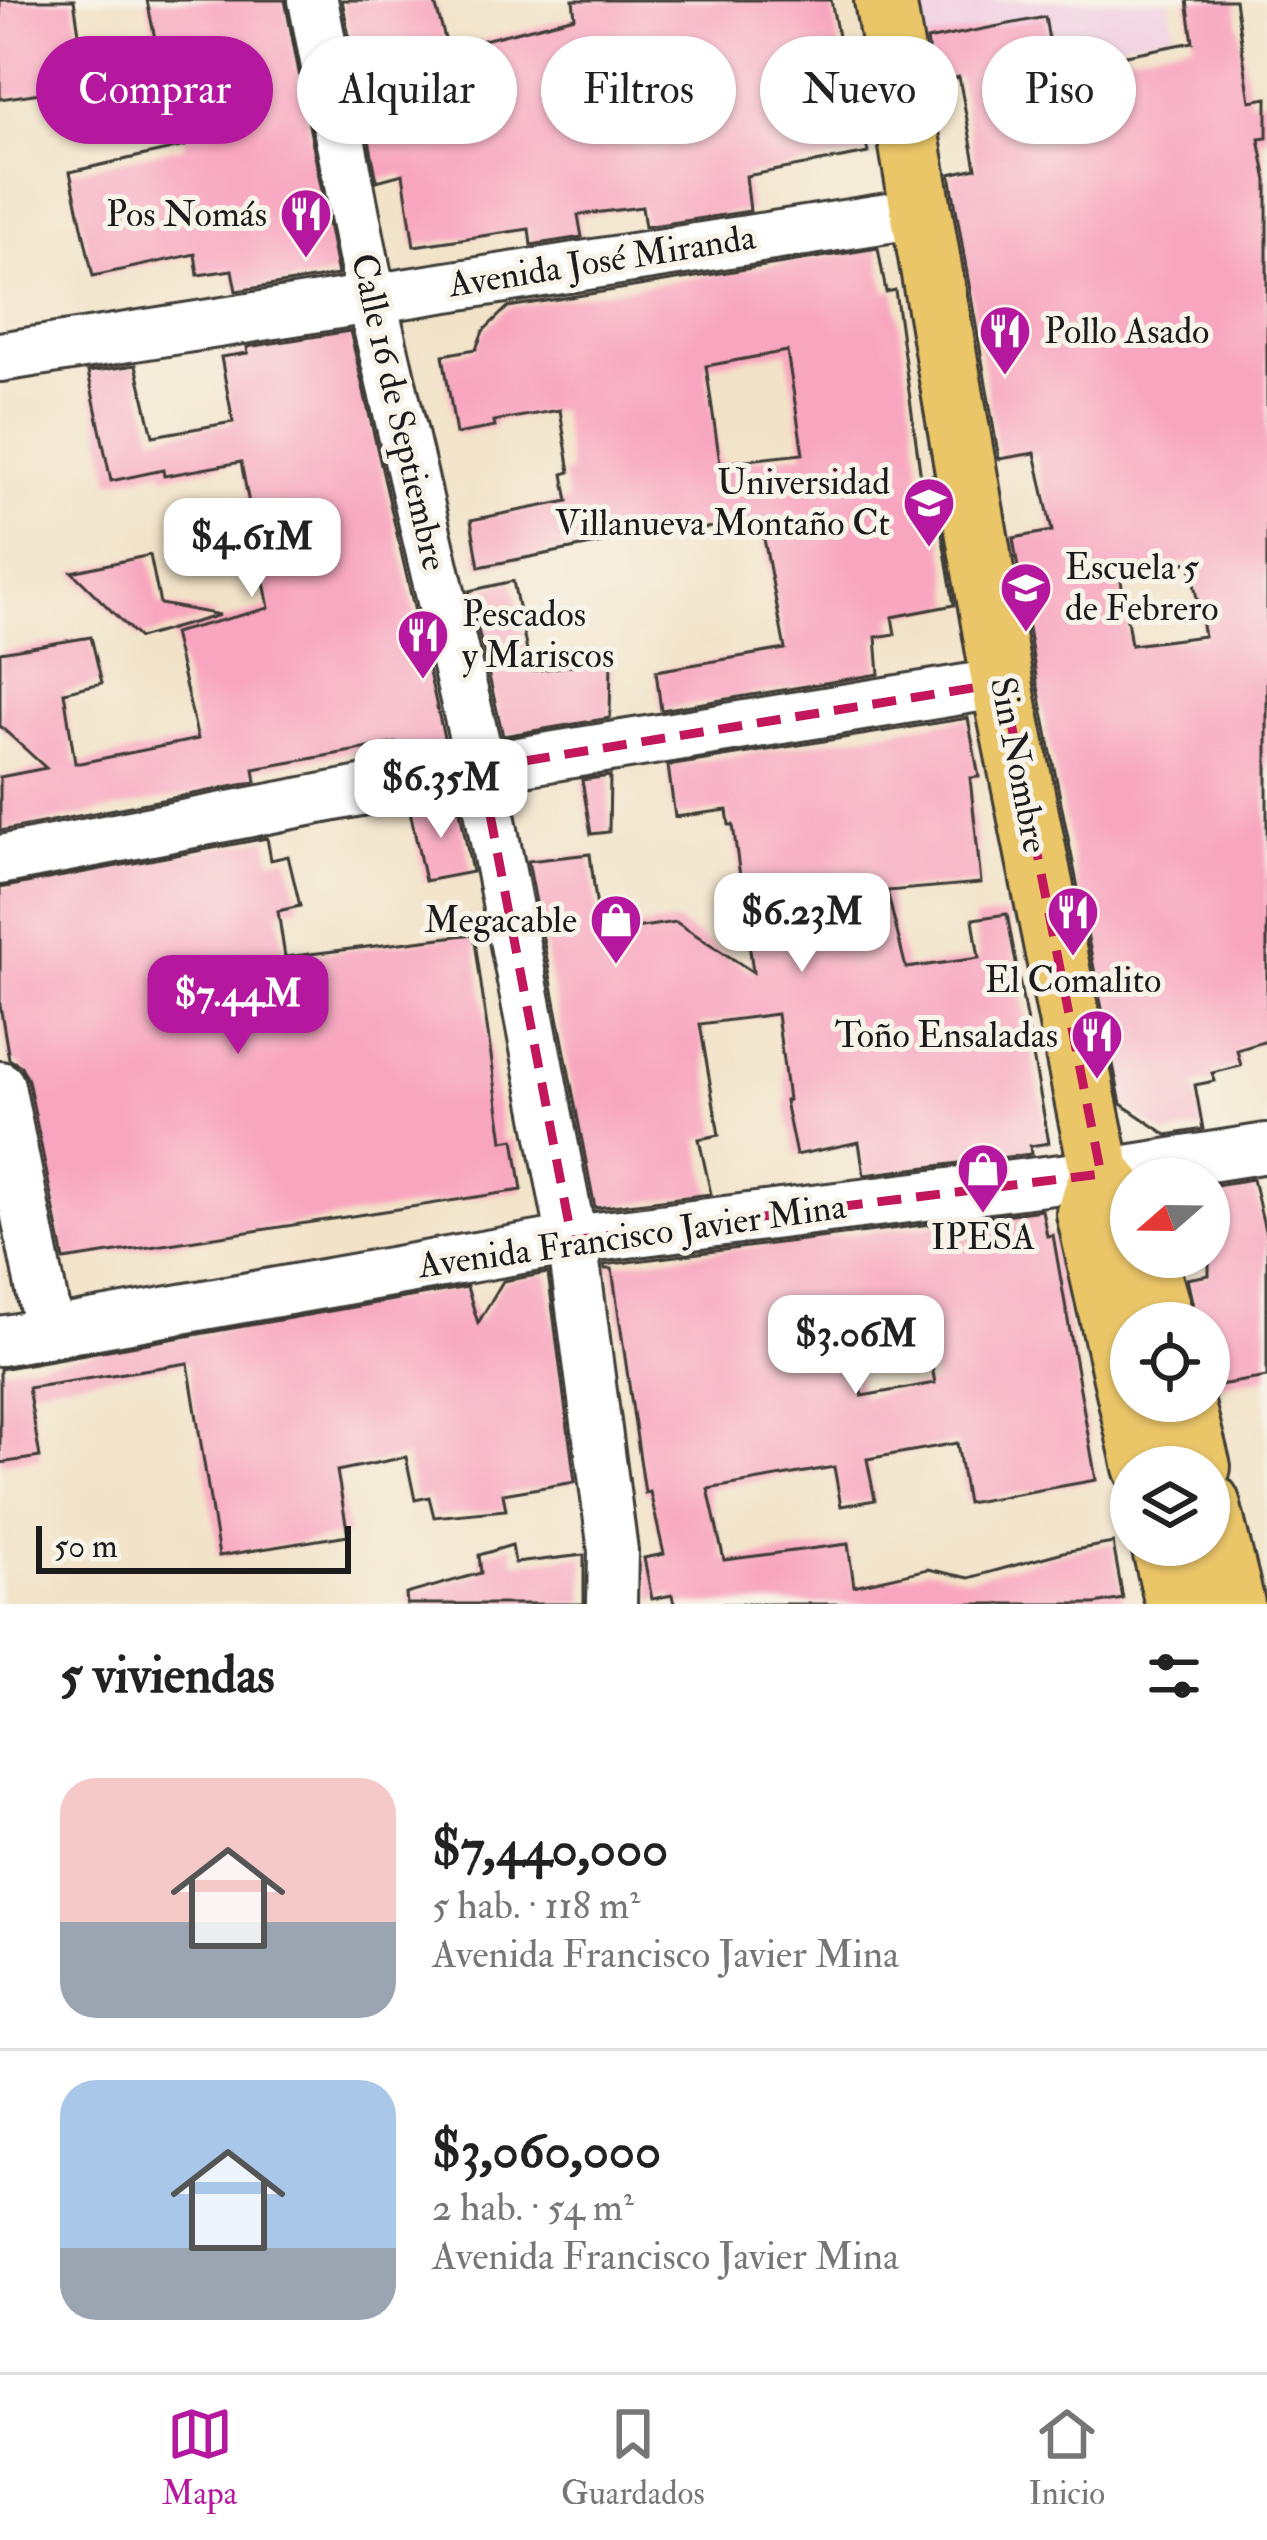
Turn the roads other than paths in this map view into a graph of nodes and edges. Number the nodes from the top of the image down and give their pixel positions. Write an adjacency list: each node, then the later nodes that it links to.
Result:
1 (313, 0): 4 (street, Calle 16 de Septiembre)
2 (885, 0): 3 (main road, Sin Nombre)
3 (920, 213): 4 (street, Avenida José Miranda); 6 (main road, Sin Nombre)
4 (371, 297): 5 (street, Avenida José Miranda); 7 (street, Calle 16 de Septiembre)
5 (0, 357)
6 (1003, 683): 7 (street); 12 (main road, Sin Nombre)
7 (481, 768): 8 (street); 15 (street, Calle 16 de Septiembre)
8 (0, 860)
9 (0, 1086): 16 (street)
10 (1267, 1148): 11 (street, Avenida Francisco Javier Mina)
11 (1230, 1159)
12 (1110, 1165)
13 (1110, 1193): 15 (street, Avenida Francisco Javier Mina)
14 (1110, 1196): 18 (main road, Sin Nombre)
15 (572, 1240): 16 (street, Avenida Francisco Javier Mina); 21 (street, Calle 16 de Septiembre)
16 (49, 1331): 17 (street, Avenida Francisco Javier Mina)
17 (0, 1341)
18 (1139, 1446)
19 (1167, 1566): 22 (main road)
20 (1225, 1566): 23 (main road)
21 (612, 1604)
22 (1176, 1604)
23 (1234, 1604)

